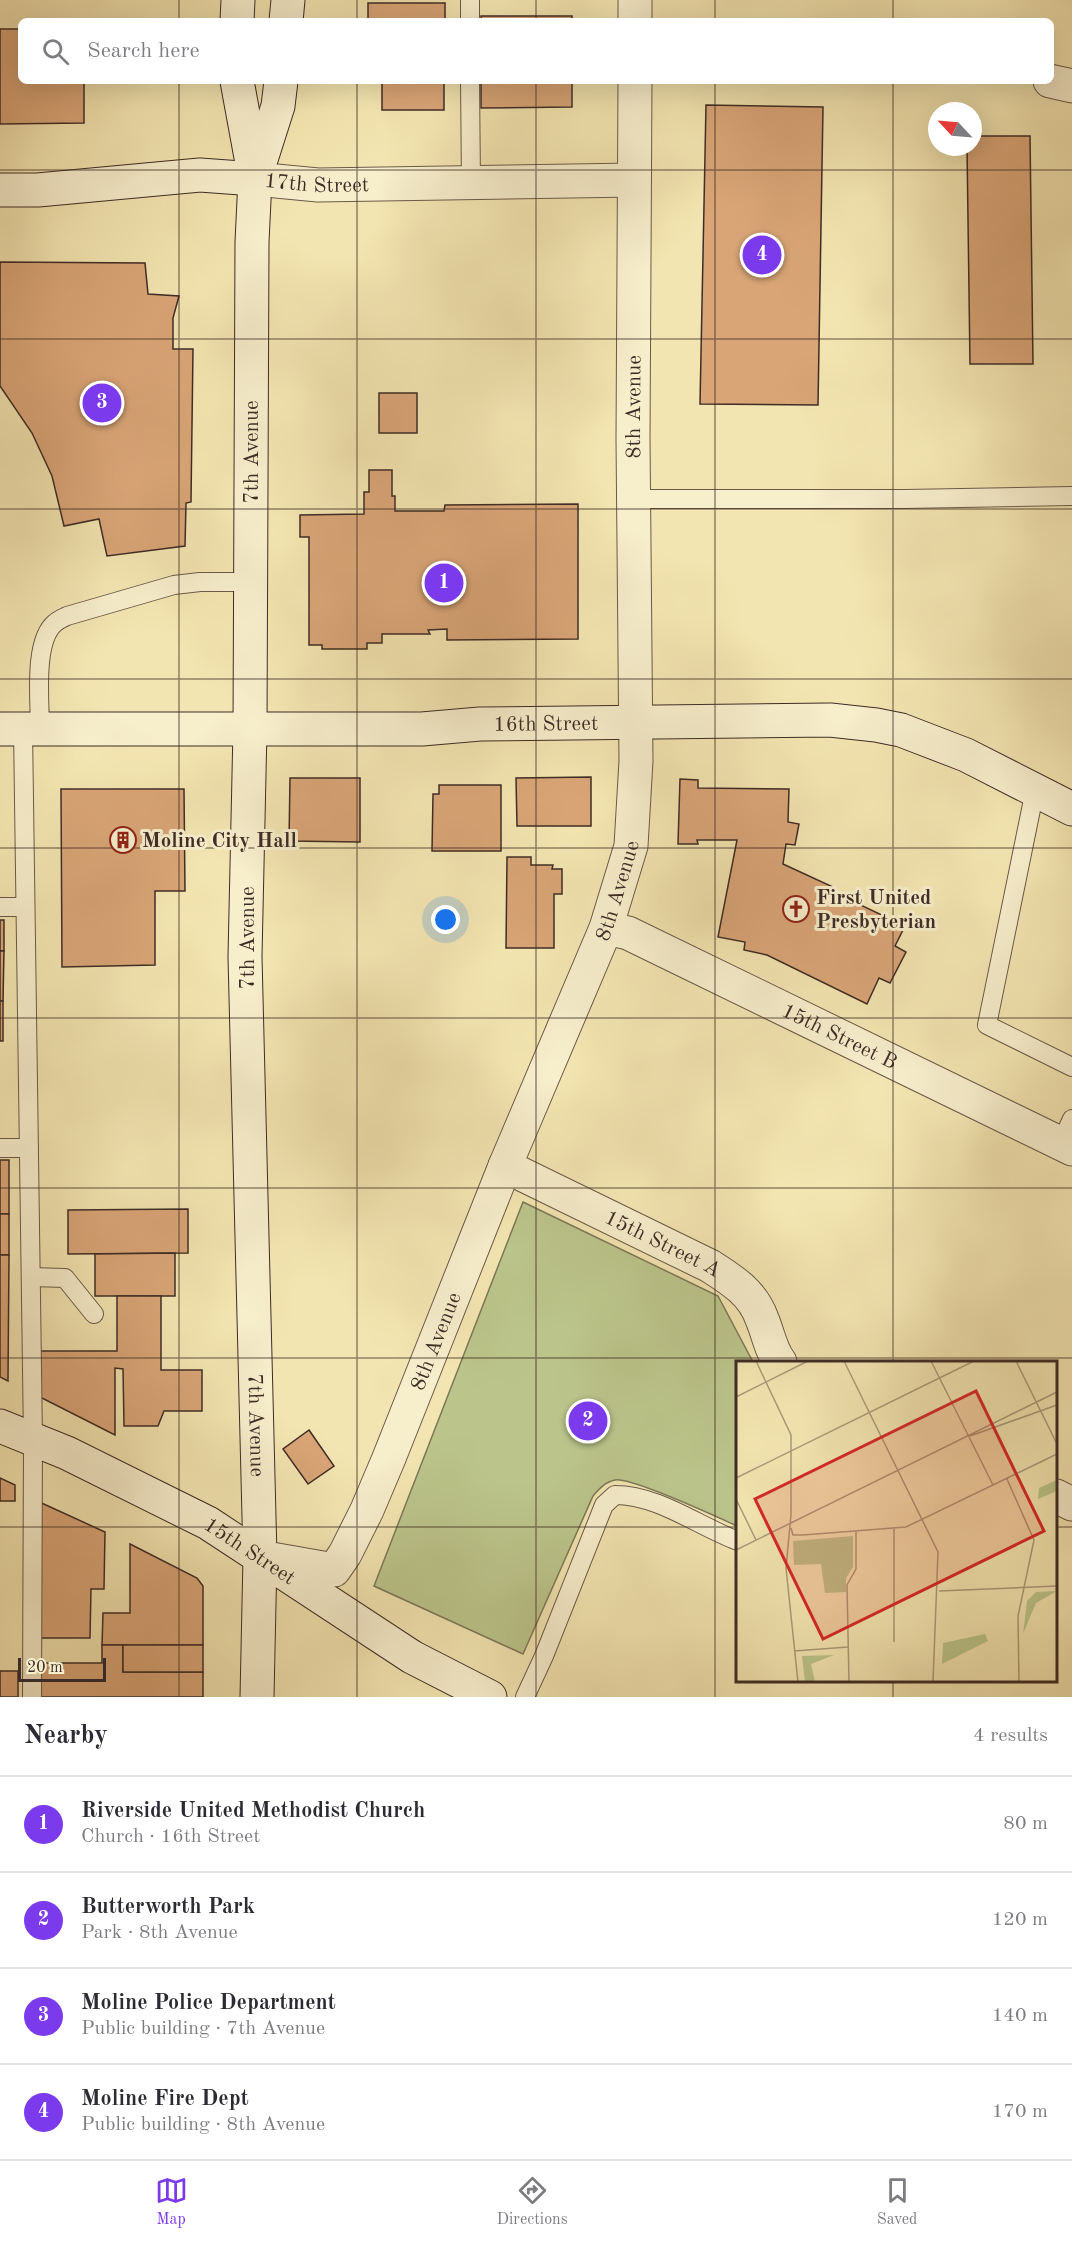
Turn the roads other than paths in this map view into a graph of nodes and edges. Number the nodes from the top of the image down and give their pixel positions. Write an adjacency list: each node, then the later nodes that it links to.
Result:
1 (237, 0): 5 (street)
2 (288, 0): 6 (street)
3 (470, 0): 7 (lane)
4 (635, 0): 8 (street)
5 (237, 18)
6 (286, 18)
7 (470, 18)
8 (635, 18)
9 (1054, 82): 14 (street)
10 (238, 84): 15 (street, 7th Avenue)
11 (281, 84): 15 (street, 7th Avenue)
12 (470, 84): 17 (lane)
13 (635, 84): 16 (street, 8th Avenue)
14 (1072, 86)
15 (255, 179): 17 (street, 17th Street); 18 (street, 17th Street); 21 (street, 7th Avenue)
16 (634, 180): 17 (street, 17th Street); 20 (street, 8th Avenue)
17 (471, 183)
18 (0, 190)
19 (1072, 496): 20 (lane)
20 (634, 499): 22 (street, 8th Avenue)
21 (251, 582): 23 (lane); 24 (street, 7th Avenue)
22 (636, 722): 24 (street, 16th Street); 25 (street, 16th Street); 29 (street, 8th Avenue)
23 (21, 729): 24 (street, 16th Street); 28 (lane)
24 (250, 729): 43 (street, 7th Avenue)
25 (1035, 790): 26 (street, 16th Street); 30 (lane)
26 (1072, 810)
27 (0, 906): 28 (lane)
28 (26, 908): 33 (lane)
29 (606, 928): 31 (street, 15th Street B); 34 (street, 8th Avenue)
30 (1072, 1066)
31 (1068, 1137)
32 (0, 1148): 33 (lane)
33 (29, 1149): 35 (lane)
34 (505, 1166): 37 (street, 15th Street A); 43 (street, 8th Avenue)
35 (31, 1277): 36 (lane); 39 (lane)
36 (94, 1314)
37 (780, 1361)
38 (0, 1426): 39 (street, 15th Street)
39 (33, 1440): 43 (street, 15th Street); 44 (lane)
40 (1057, 1496): 41 (street)
41 (1072, 1504)
42 (736, 1540): 47 (lane)
43 (260, 1557): 45 (street, 7th Avenue); 46 (street, 15th Street)
44 (32, 1697)
45 (257, 1697)
46 (490, 1697)
47 (525, 1697)

